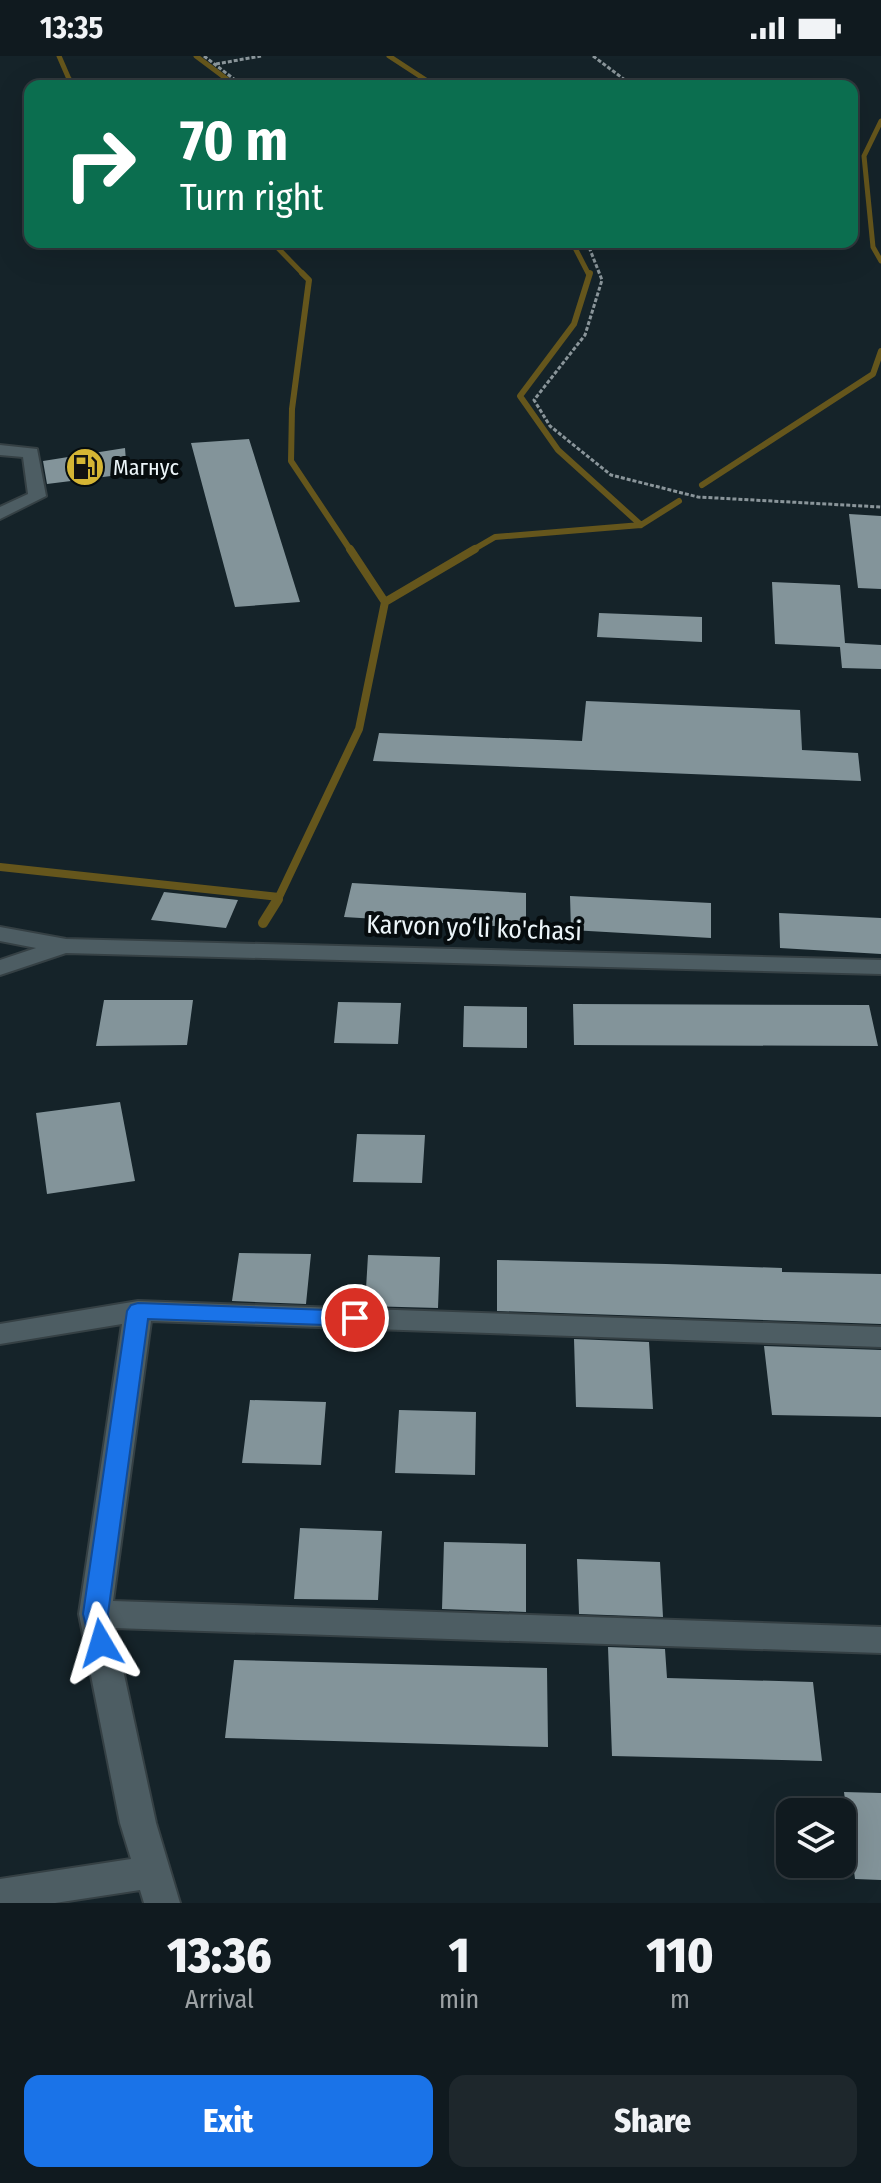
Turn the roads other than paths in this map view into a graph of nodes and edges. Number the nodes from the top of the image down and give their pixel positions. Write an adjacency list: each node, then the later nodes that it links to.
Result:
1 (0, 450): 2 (street)
2 (0, 514)
3 (0, 934): 4 (street)
4 (66, 946): 5 (street, Karvon yo‘li ko'chasi); 6 (street)
5 (881, 967)
6 (0, 968)
7 (138, 1311): 8 (street); 9 (street); 10 (street)
8 (0, 1334)
9 (881, 1337)
10 (95, 1614): 11 (street); 12 (street)
11 (881, 1640)
12 (157, 1888): 13 (street)
13 (0, 1895)

